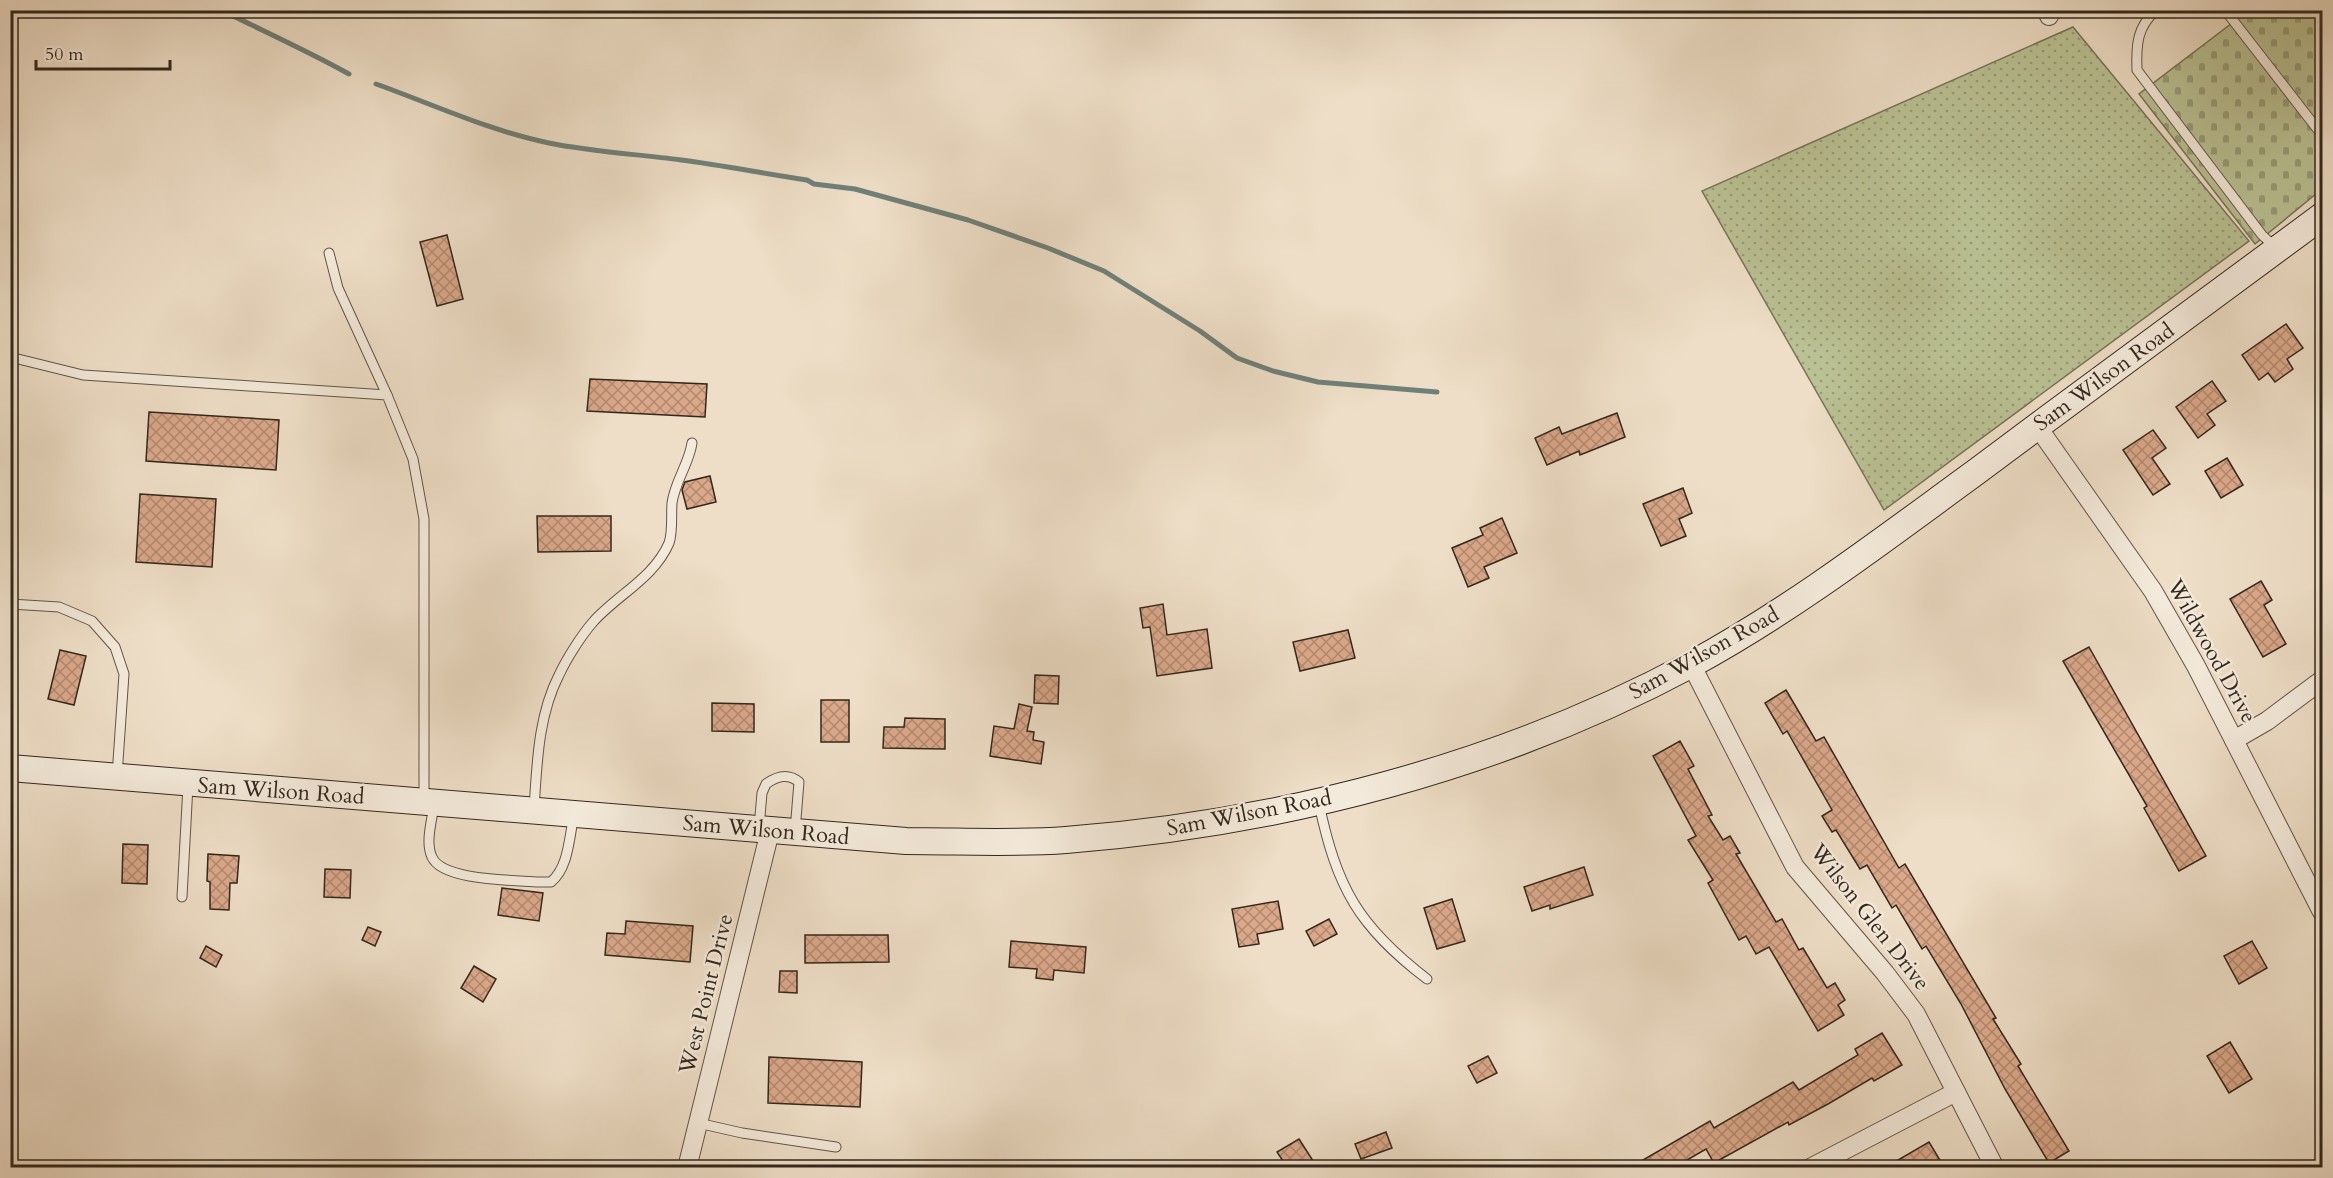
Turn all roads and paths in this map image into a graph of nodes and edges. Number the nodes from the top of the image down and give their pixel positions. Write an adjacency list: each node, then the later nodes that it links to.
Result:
1 (2156, 10): 5 (lane)
2 (2225, 10): 3 (lane)
3 (2322, 135)
4 (2322, 216): 5 (street, Sam Wilson Road)
5 (2277, 249): 9 (street, Sam Wilson Road)
6 (328, 253): 8 (lane)
7 (10, 357): 8 (lane)
8 (387, 395): 19 (lane)
9 (2037, 426): 12 (street, Sam Wilson Road); 14 (street, Wildwood Drive)
10 (692, 443): 20 (lane)
11 (10, 604): 16 (lane)
12 (1690, 664): 18 (street, Sam Wilson Road); 26 (street, Wilson Glen Drive)
13 (2322, 680): 14 (street)
14 (2234, 740): 24 (street, Wildwood Drive)
15 (10, 768): 16 (street, Sam Wilson Road)
16 (117, 778): 17 (street, Sam Wilson Road)
17 (188, 784): 19 (street, Sam Wilson Road); 23 (lane)
18 (1319, 801): 22 (street, Sam Wilson Road); 25 (lane)
19 (429, 802): 20 (street, Sam Wilson Road); 21 (lane)
20 (534, 811): 21 (street, Sam Wilson Road)
21 (574, 814): 22 (street, Sam Wilson Road)
22 (775, 832): 22 (lane); 27 (street, West Point Drive)
23 (182, 897)
24 (2322, 912)
25 (1427, 979)
26 (1956, 1092): 30 (street); 31 (street, Wilson Glen Drive)
27 (698, 1123): 28 (lane); 29 (street, West Point Drive)
28 (836, 1147)
29 (687, 1167)
30 (1810, 1167)
31 (1995, 1167)

